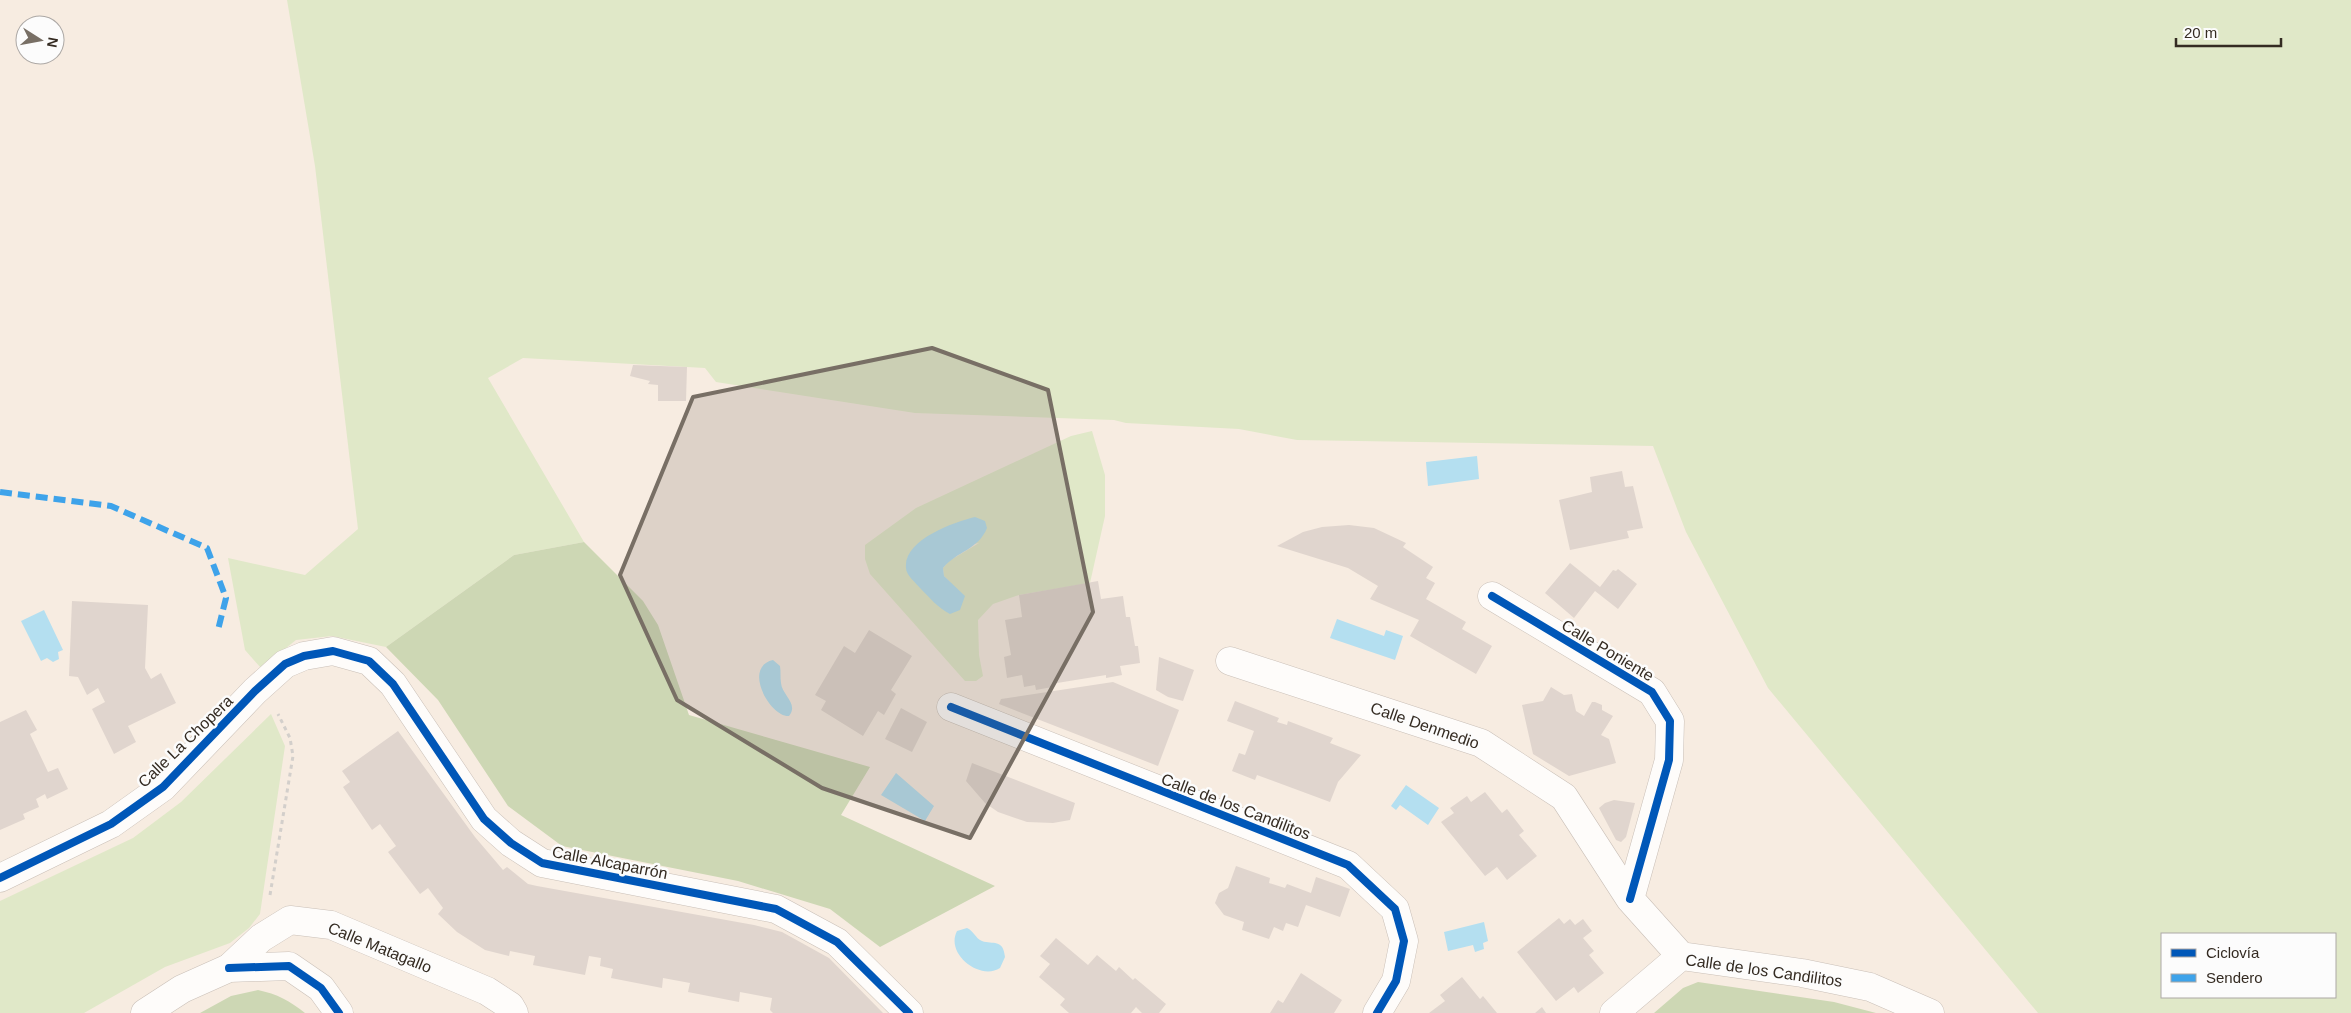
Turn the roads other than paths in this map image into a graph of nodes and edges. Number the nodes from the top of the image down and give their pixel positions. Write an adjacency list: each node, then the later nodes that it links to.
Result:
1 (1492, 596): 6 (street, Calle Poniente)
2 (332, 651): 5 (street, Calle La Chopera); 12 (street, Calle Alcaparrón)
3 (1230, 661): 6 (street, Calle Denmedio)
4 (951, 707): 13 (street, Calle de los Candilitos)
5 (0, 878)
6 (1630, 899): 7 (street, Calle Denmedio)
7 (1681, 956): 14 (street, Calle de los Candilitos); 15 (street, Calle de los Candilitos)
8 (229, 968): 9 (street); 10 (street); 11 (street, Calle Matagallo)
9 (145, 1013)
10 (339, 1013)
11 (514, 1013)
12 (909, 1013)
13 (1377, 1013)
14 (1614, 1013)
15 (1930, 1013)

